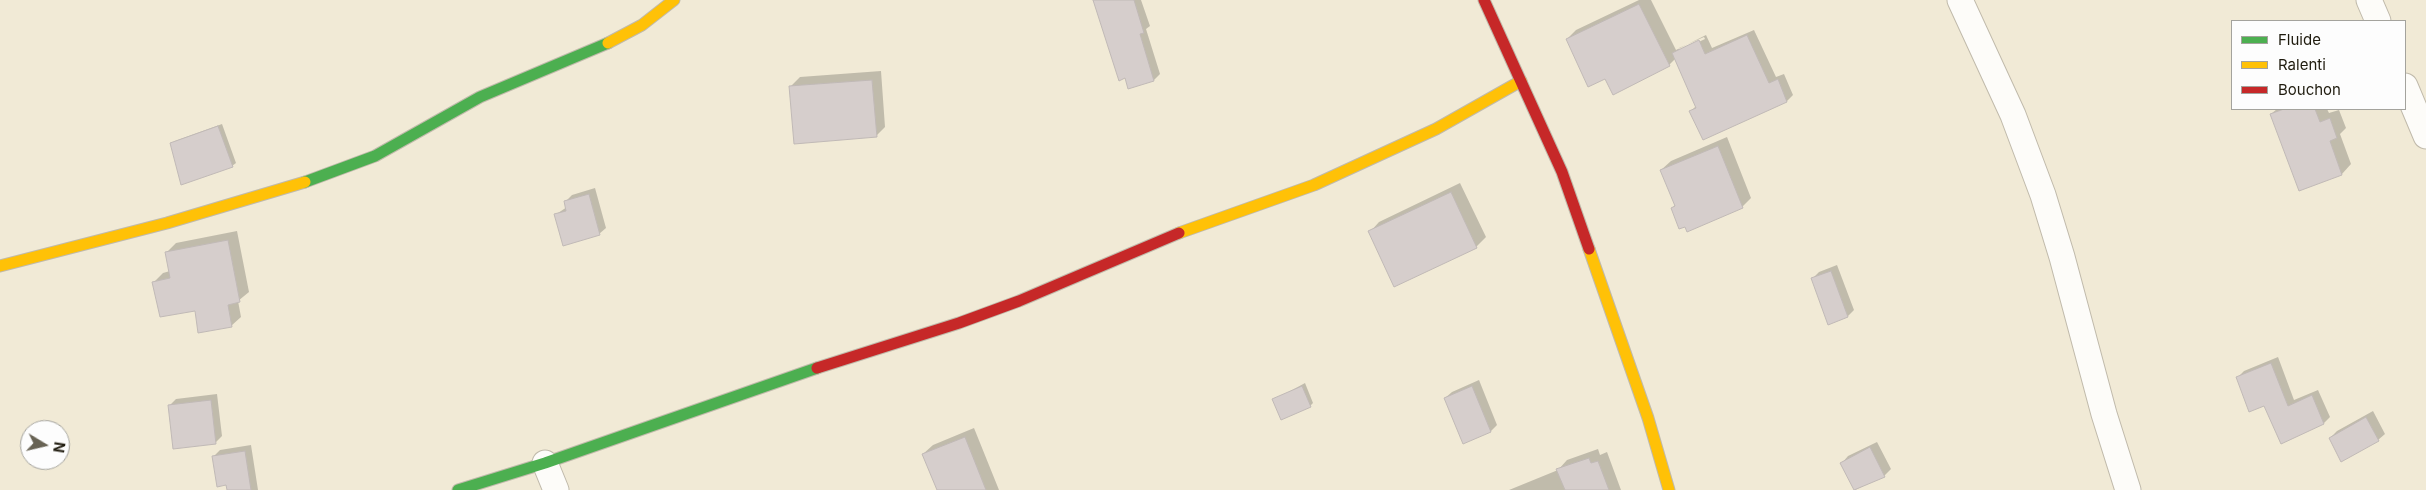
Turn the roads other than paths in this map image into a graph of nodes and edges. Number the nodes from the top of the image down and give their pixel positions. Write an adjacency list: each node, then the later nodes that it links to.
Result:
1 (674, 0): 9 (street)
2 (1484, 0): 6 (street)
3 (1960, 0): 14 (street)
4 (2369, 0): 5 (street)
5 (2378, 20)
6 (1521, 81): 10 (street); 13 (street)
7 (2406, 88): 8 (street)
8 (2426, 136)
9 (0, 266)
10 (545, 463): 11 (street); 12 (street)
11 (458, 490)
12 (556, 490)
13 (1669, 490)
14 (2128, 490)

